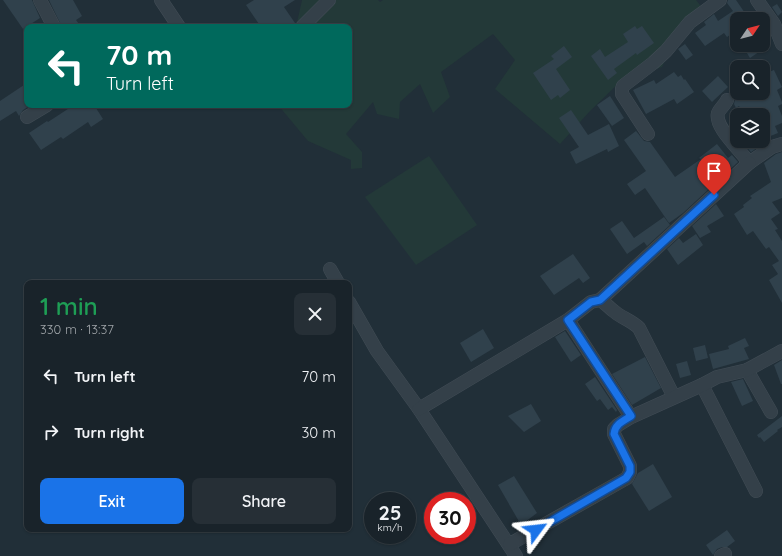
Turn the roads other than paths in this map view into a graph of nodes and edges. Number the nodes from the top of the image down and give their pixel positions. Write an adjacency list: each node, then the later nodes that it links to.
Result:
1 (40, 0): 6 (street)
2 (161, 0): 7 (street)
3 (329, 0): 8 (street)
4 (720, 0): 13 (street)
5 (764, 3): 9 (street)
6 (52, 24)
7 (177, 24)
8 (305, 24)
9 (782, 44)
10 (727, 100): 15 (street)
11 (42, 108): 12 (street)
12 (27, 117)
13 (648, 134)
14 (782, 144): 15 (street)
15 (749, 163): 18 (street)
16 (330, 269): 17 (street)
17 (336, 280)
18 (600, 300): 20 (street); 24 (street)
19 (352, 307): 25 (street)
20 (568, 320): 25 (street); 27 (street)
21 (782, 351): 22 (street)
22 (747, 370): 23 (street); 26 (street)
23 (702, 385): 24 (street); 28 (street)
24 (674, 397): 27 (street)
25 (419, 409): 29 (street)
26 (771, 412)
27 (631, 416): 29 (street)
28 (756, 491)
29 (510, 544): 30 (street)
30 (516, 556)

